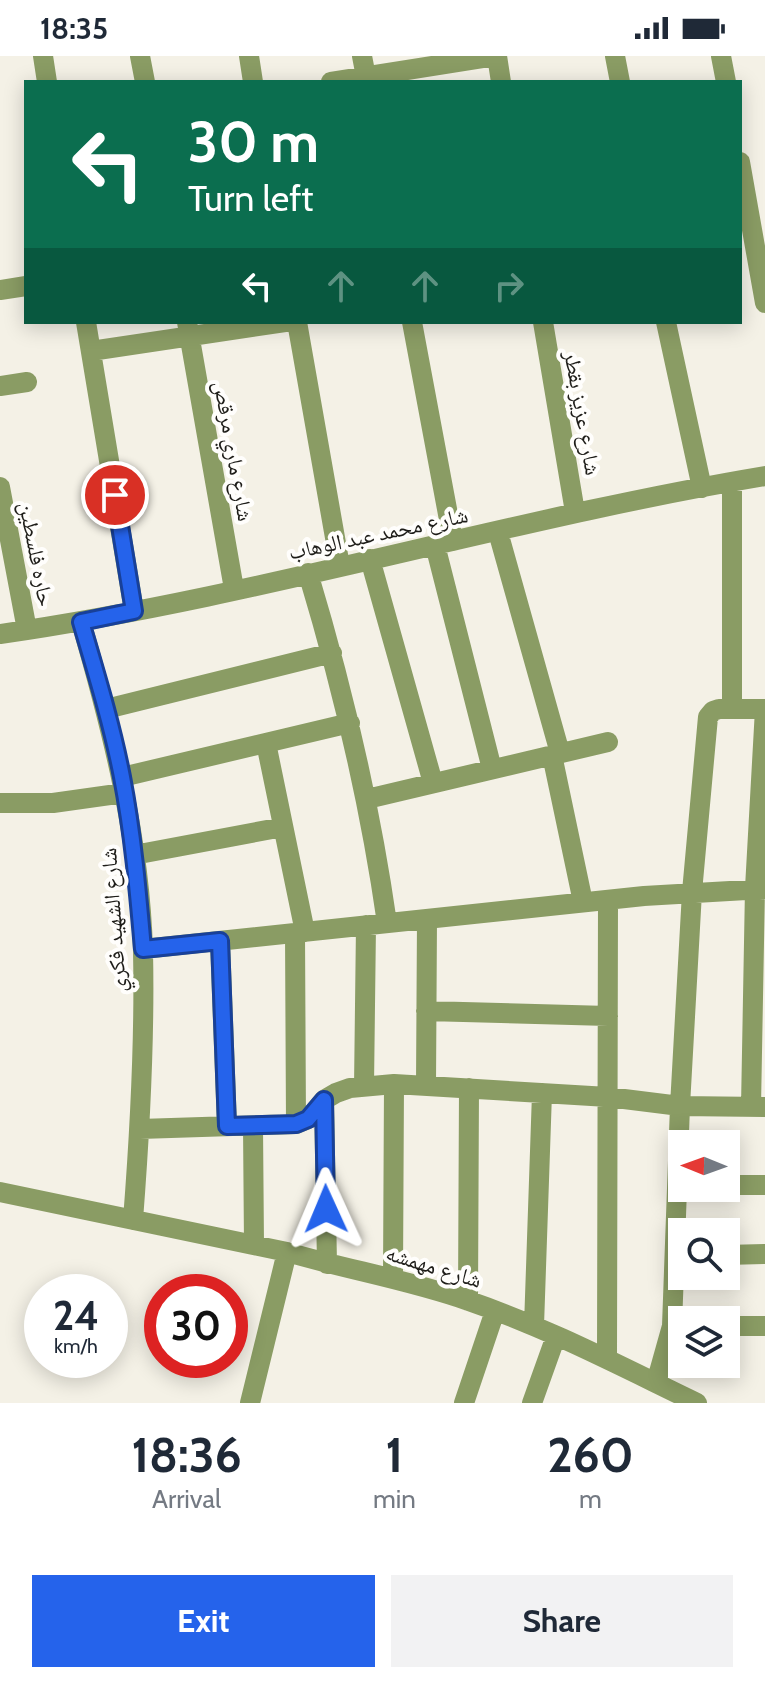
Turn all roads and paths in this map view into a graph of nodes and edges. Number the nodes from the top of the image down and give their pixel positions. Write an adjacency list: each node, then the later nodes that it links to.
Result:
1 (43, 56): 8 (street)
2 (140, 56): 9 (street)
3 (249, 56): 10 (street)
4 (496, 56): 7 (street); 12 (street)
5 (615, 56): 13 (street)
6 (721, 56): 14 (street)
7 (365, 71): 11 (street)
8 (47, 80)
9 (145, 80)
10 (253, 80)
11 (337, 80)
12 (501, 80)
13 (620, 80)
14 (726, 80)
15 (742, 175): 16 (street)
16 (754, 251): 19 (street)
17 (24, 286): 18 (street)
18 (0, 290)
19 (765, 303)
20 (86, 324): 27 (street)
21 (257, 324): 26 (street)
22 (297, 324): 38 (street)
23 (412, 324): 36 (street)
24 (543, 324): 34 (street, شارع عزيز بقطر)
25 (666, 324): 32 (street)
26 (188, 329): 27 (street); 40 (street, شارع ماري مرقص)
27 (91, 351): 41 (street)
28 (27, 382): 29 (street)
29 (0, 386)
30 (765, 476): 31 (street, شارع محمد عبد الوهاب)
31 (732, 482): 32 (street, شارع محمد عبد الوهاب); 46 (street)
32 (702, 488): 34 (street, شارع محمد عبد الوهاب)
33 (0, 489): 43 (street, حاره فلسطين)
34 (575, 512): 35 (street, شارع محمد عبد الوهاب)
35 (498, 532): 36 (street, شارع محمد عبد الوهاب); 52 (street)
36 (444, 543): 37 (street, شارع محمد عبد الوهاب); 53 (street)
37 (370, 559): 38 (street, شارع محمد عبد الوهاب); 54 (street)
38 (340, 566): 39 (street, شارع محمد عبد الوهاب)
39 (308, 573): 40 (street, شارع محمد عبد الوهاب); 45 (street)
40 (234, 589): 41 (street, شارع محمد عبد الوهاب)
41 (134, 611): 42 (street, شارع محمد عبد الوهاب)
42 (81, 622): 43 (street, شارع محمد عبد الوهاب); 47 (street, شارع الشهيد فكري)
43 (27, 630): 44 (street, شارع محمد عبد الوهاب)
44 (0, 634)
45 (332, 653): 47 (street); 49 (street)
46 (732, 708): 48 (street); 61 (street)
47 (106, 709): 55 (street, شارع الشهيد فكري)
48 (765, 709): 60 (street)
49 (350, 723): 51 (street); 56 (street)
50 (608, 742): 52 (street)
51 (266, 743): 55 (street); 58 (street)
52 (556, 754): 53 (street); 63 (street)
53 (492, 769): 54 (street)
54 (433, 783): 56 (street)
55 (123, 785): 57 (street); 59 (street, شارع الشهيد فكري)
56 (367, 799): 65 (street)
57 (0, 803)
58 (283, 827): 59 (street); 67 (street)
59 (134, 855): 69 (street, شارع الشهيد فكري)
60 (760, 888): 61 (street); 80 (street)
61 (692, 892): 62 (street); 79 (street)
62 (608, 900): 63 (street); 71 (street)
63 (583, 902): 64 (street)
64 (427, 919): 65 (street); 70 (street)
65 (387, 923): 66 (street)
66 (366, 925): 67 (street); 74 (street)
67 (300, 932): 68 (street); 81 (street)
68 (220, 941): 69 (street); 82 (street)
69 (143, 949): 84 (street, شارع الشهيد فكري)
70 (426, 1011): 71 (street); 73 (street)
71 (608, 1016): 77 (street)
72 (394, 1084): 73 (street); 74 (street); 95 (street)
73 (426, 1085): 75 (street)
74 (364, 1087): 78 (street)
75 (469, 1088): 76 (street); 96 (street)
76 (542, 1093): 77 (street); 98 (street)
77 (608, 1097): 79 (street); 103 (street)
78 (324, 1100): 81 (street); 94 (street)
79 (680, 1106): 80 (street); 85 (street)
80 (758, 1107)
81 (296, 1124): 83 (street)
82 (227, 1126): 83 (street); 84 (street)
83 (253, 1126): 90 (street)
84 (140, 1129): 89 (street, شارع الشهيد فكري)
85 (680, 1130)
86 (740, 1185): 87 (street)
87 (765, 1185)
88 (0, 1192): 89 (street, شارع مهمشه)
89 (133, 1220): 90 (street, شارع مهمشه)
90 (254, 1245): 91 (street, شارع مهمشه)
91 (287, 1252): 94 (street, شارع مهمشه); 105 (street)
92 (765, 1254): 93 (street)
93 (740, 1255)
94 (327, 1264): 95 (street, شارع مهمشه)
95 (393, 1277): 96 (street, شارع مهمشه)
96 (468, 1301): 97 (street, شارع مهمشه)
97 (495, 1311): 98 (street, شارع مهمشه); 106 (street)
98 (534, 1326): 101 (street, شارع مهمشه)
99 (740, 1326): 100 (street)
100 (765, 1326)
101 (556, 1336): 103 (street, شارع مهمشه); 107 (street)
102 (668, 1350): 104 (street)
103 (607, 1359): 104 (street, شارع مهمشه)
104 (656, 1383): 108 (street, شارع مهمشه)
105 (250, 1403)
106 (464, 1403)
107 (532, 1403)
108 (697, 1403)

